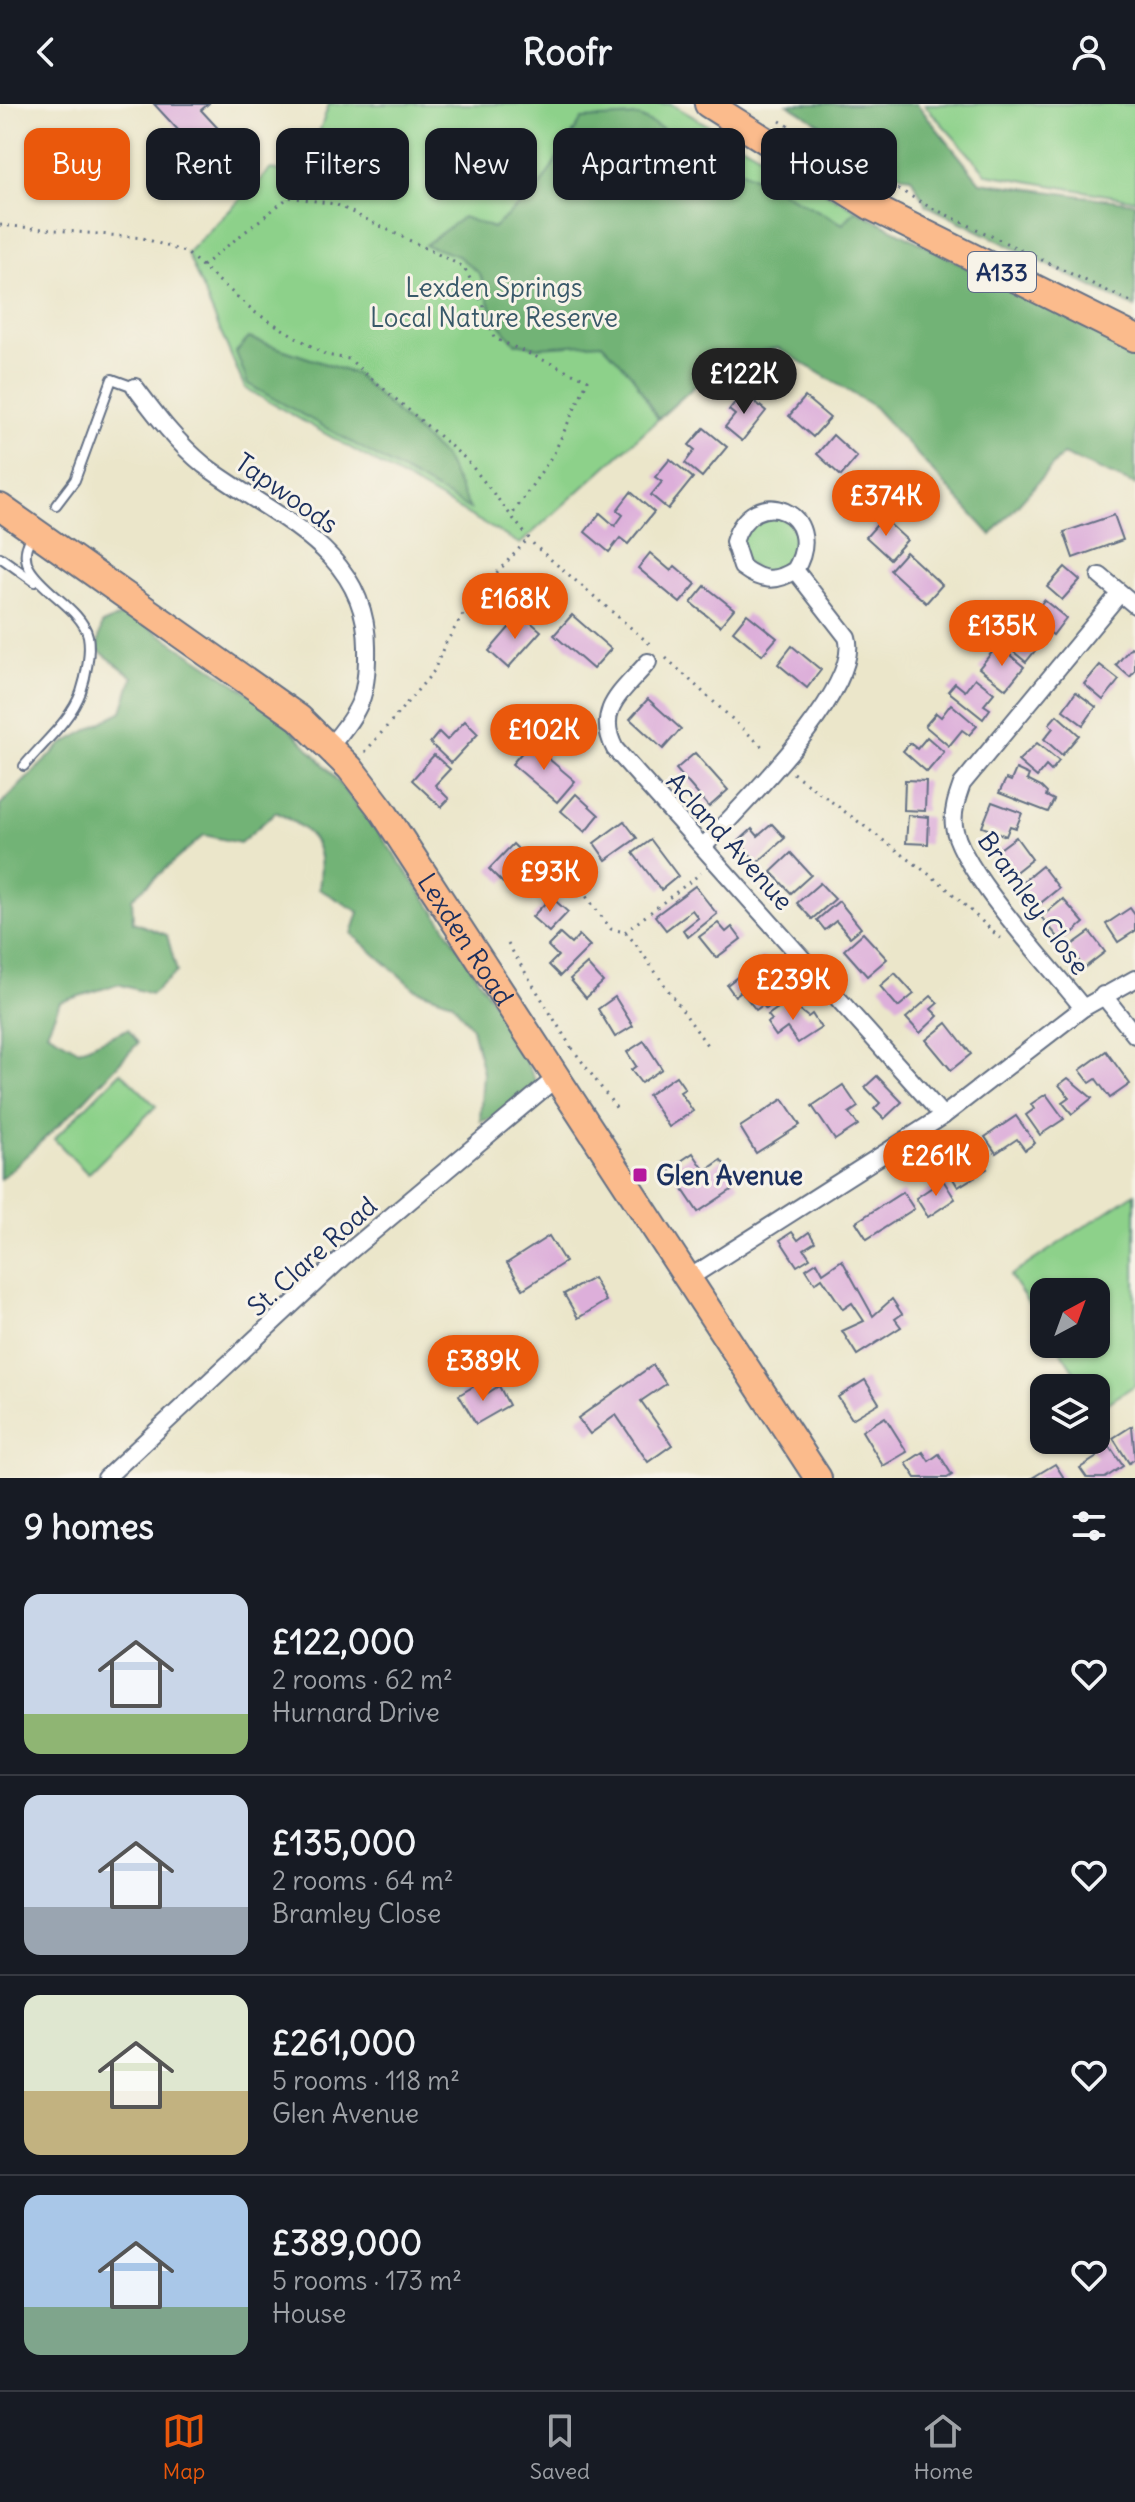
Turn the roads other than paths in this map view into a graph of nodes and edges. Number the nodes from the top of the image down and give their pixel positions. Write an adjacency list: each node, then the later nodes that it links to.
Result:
1 (708, 104): 2 (main road, A133)
2 (1135, 338)
3 (135, 387): 4 (lane); 14 (street, Tapwoods)
4 (56, 505)
5 (0, 507): 6 (main road, Lexden Road)
6 (34, 533): 10 (lane); 14 (main road, Lexden Road)
7 (0, 557): 10 (lane)
8 (795, 570): 8 (street); 16 (street)
9 (1100, 576): 11 (street)
10 (40, 585): 15 (lane)
11 (1120, 593): 12 (street); 19 (street, Bramley Close)
12 (1135, 605)
13 (648, 662): 16 (street, Acland Avenue)
14 (330, 746): 21 (main road, Lexden Road)
15 (24, 766)
16 (704, 846): 22 (street, Acland Avenue)
17 (1135, 979): 18 (street)
18 (1103, 995): 19 (street); 20 (street)
19 (1083, 1008): 22 (street)
20 (1135, 1035)
21 (559, 1066): 23 (main road, Lexden Road); 24 (street, St. Clare Road)
22 (943, 1116): 23 (street)
23 (689, 1278): 25 (main road, Lexden Road)
24 (106, 1478)
25 (818, 1478)

